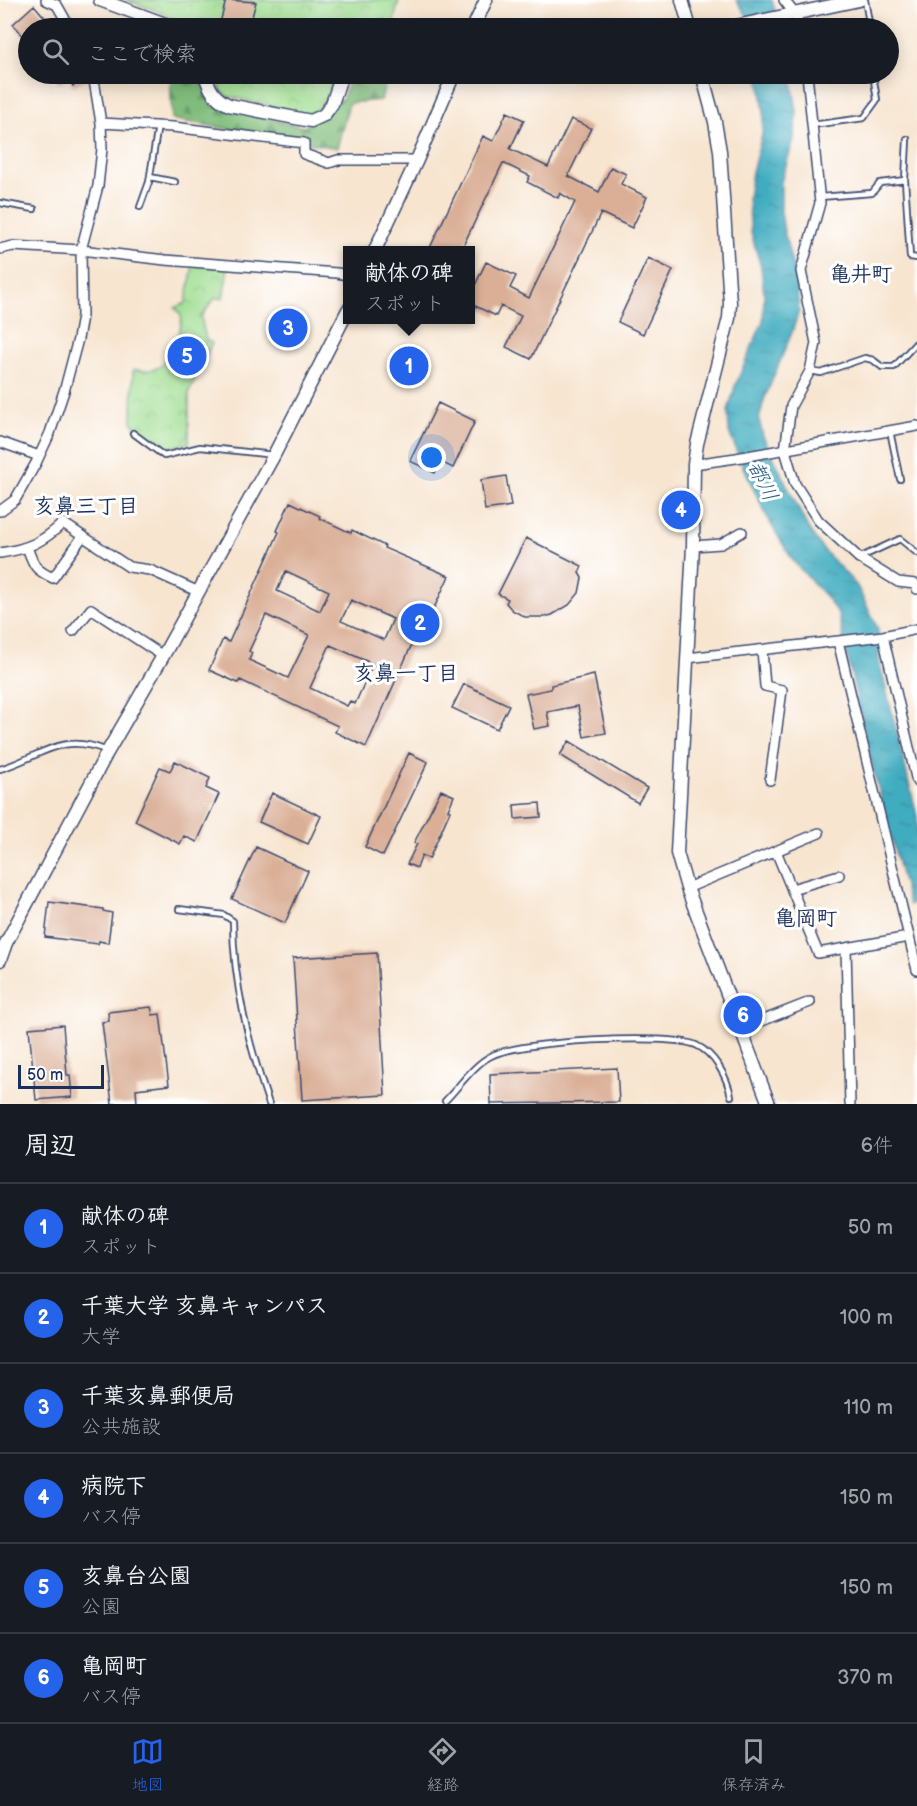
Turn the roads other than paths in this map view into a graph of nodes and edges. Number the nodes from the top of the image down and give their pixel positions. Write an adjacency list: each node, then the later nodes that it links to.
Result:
1 (46, 0): 9 (street)
2 (100, 0): 10 (street)
3 (486, 0): 11 (street)
4 (682, 0): 12 (street)
5 (784, 0): 8 (street)
6 (859, 0): 8 (street)
7 (865, 0): 15 (lane)
8 (794, 13): 13 (street); 14 (street)
9 (64, 18)
10 (149, 18)
11 (478, 18)
12 (687, 18)
13 (772, 18)
14 (796, 18)
15 (868, 18)
16 (95, 84): 23 (street)
17 (208, 84): 18 (street)
18 (339, 84)
19 (450, 84): 27 (street)
20 (705, 84): 50 (street)
21 (808, 84): 25 (street)
22 (875, 84): 25 (lane)
23 (101, 123): 24 (street); 37 (street)
24 (158, 125): 27 (street); 28 (lane)
25 (812, 125): 31 (street)
26 (907, 139): 29 (lane)
27 (417, 160): 35 (street)
28 (150, 177): 30 (lane); 33 (lane)
29 (905, 180): 31 (lane); 38 (lane)
30 (175, 182)
31 (820, 197): 42 (street)
32 (0, 203): 34 (lane)
33 (140, 207)
34 (34, 209)
35 (377, 246)
36 (0, 249): 37 (street)
37 (81, 250): 39 (street); 49 (street)
38 (917, 258)
39 (343, 274)
40 (343, 320): 48 (street)
41 (917, 342): 42 (lane)
42 (810, 371): 47 (street)
43 (917, 426): 44 (street)
44 (890, 431): 47 (street); 51 (lane)
45 (133, 433): 48 (lane)
46 (0, 442): 49 (street)
47 (780, 450): 50 (street); 59 (street)
48 (274, 455): 61 (street)
49 (39, 456): 52 (street)
50 (694, 464): 55 (street)
51 (900, 479)
52 (0, 511)
53 (742, 532): 55 (street)
54 (83, 536): 56 (street); 56 (street); 61 (street)
55 (693, 546): 68 (street)
56 (27, 547): 57 (street)
57 (0, 553)
58 (917, 554): 59 (lane)
59 (859, 558): 60 (street)
60 (917, 589)
61 (199, 592): 67 (street)
62 (917, 629): 64 (street)
63 (73, 631): 67 (street)
64 (883, 636): 65 (street); 72 (street)
65 (838, 641): 66 (street); 79 (street)
66 (762, 650): 68 (street); 71 (street)
67 (163, 656): 69 (street)
68 (687, 658): 76 (street)
69 (108, 752): 70 (lane); 81 (street)
70 (0, 769)
71 (770, 780)
72 (917, 782)
73 (819, 833): 74 (street)
74 (776, 851): 76 (street); 77 (street)
75 (839, 876): 77 (street)
76 (687, 888): 84 (street)
77 (792, 889): 80 (street)
78 (179, 909): 87 (lane)
79 (909, 937): 80 (street); 82 (street)
80 (846, 948): 89 (street)
81 (1, 957)
82 (917, 970)
83 (810, 1002): 84 (street)
84 (741, 1029): 88 (street)
85 (731, 1096): 86 (lane)
86 (445, 1101)
87 (269, 1104)
88 (769, 1104)
89 (850, 1104)

